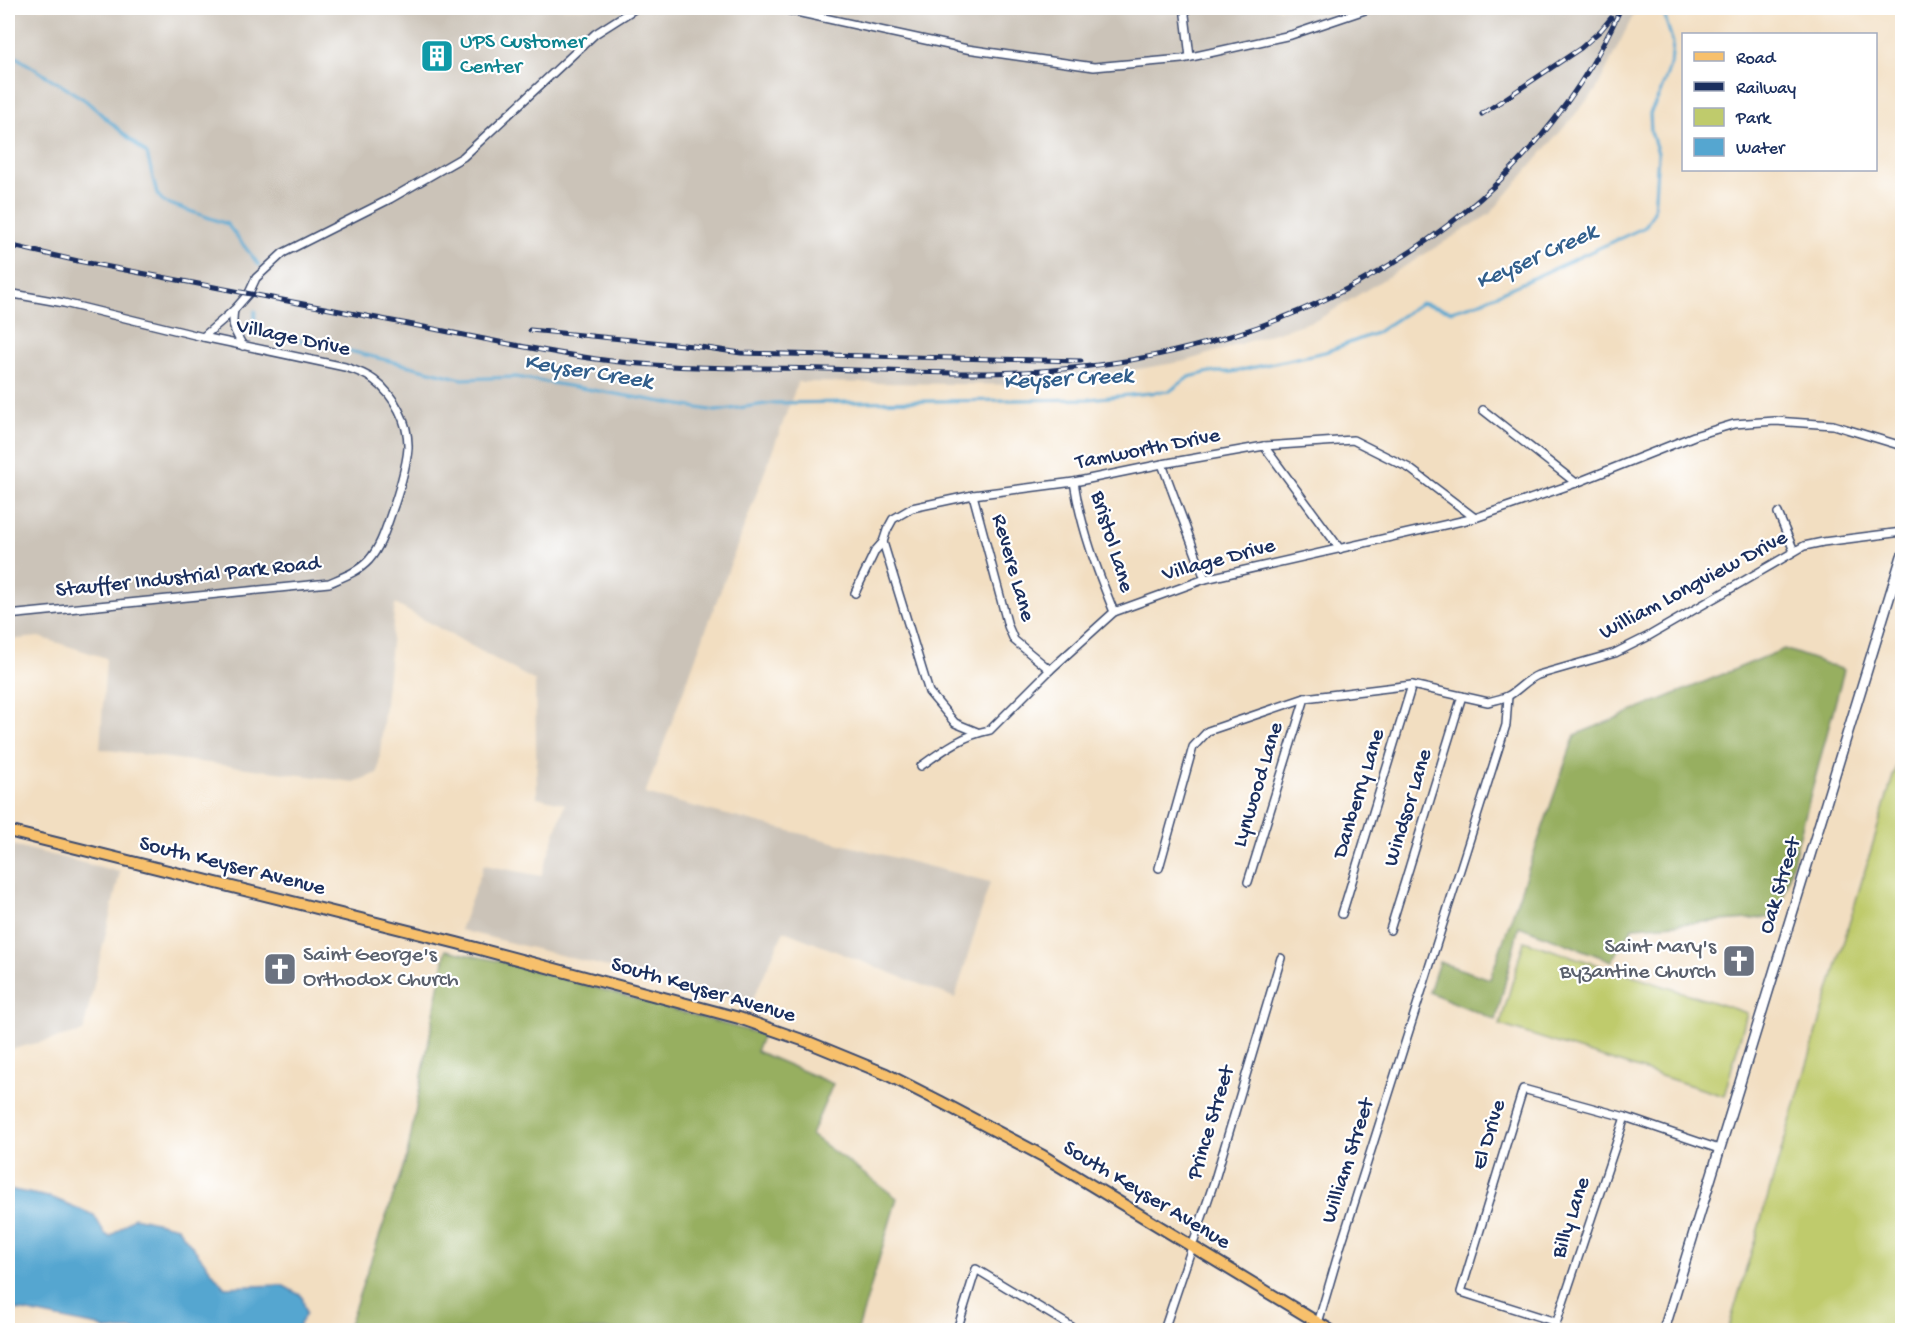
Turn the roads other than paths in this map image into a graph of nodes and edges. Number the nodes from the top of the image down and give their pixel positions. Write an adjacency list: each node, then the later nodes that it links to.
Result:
1 (634, 8): 7 (street)
2 (778, 8): 5 (street)
3 (1186, 8): 5 (street)
4 (1371, 8): 5 (street)
5 (1190, 57)
6 (8, 293): 8 (street, Village Drive)
7 (234, 310): 8 (street); 9 (street)
8 (203, 337): 9 (street, Village Drive)
9 (243, 346): 24 (street, Village Drive)
10 (1483, 410): 15 (street)
11 (1264, 446): 13 (street, Tamworth Drive); 18 (street, Tamworth Drive); 21 (street)
12 (1902, 446): 15 (street, Village Drive)
13 (1162, 464): 14 (street, Tamworth Drive); 25 (street)
14 (1074, 482): 16 (street, Tamworth Drive); 27 (street, Bristol Lane)
15 (1576, 483): 18 (street, Village Drive)
16 (973, 495): 20 (street, Tamworth Drive); 29 (street, Revere Lane)
17 (1778, 513): 22 (street)
18 (1475, 518): 21 (street, Village Drive)
19 (1902, 532): 22 (street, William Longview Drive)
20 (883, 542): 26 (street, Tamworth Drive); 34 (street)
21 (1340, 549): 25 (street, Village Drive)
22 (1794, 551): 32 (street, William Longview Drive)
23 (1902, 556): 43 (street, Oak Street)
24 (367, 562): 28 (street, Stauffer Industrial Park Road)
25 (1205, 579): 27 (street, Village Drive)
26 (855, 593)
27 (1114, 612): 29 (street, Village Drive)
28 (8, 615)
29 (1050, 670): 34 (street, Village Drive)
30 (1412, 685): 31 (street); 33 (street); 39 (street, Danberry Lane)
31 (1462, 696): 32 (street); 40 (street, Windsor Lane)
32 (1508, 696): 47 (street, William Street)
33 (1305, 698): 37 (street); 38 (street, Lynwood Lane)
34 (977, 732): 35 (street, Village Drive)
35 (921, 766)
36 (8, 831): 44 (main road, South Keyser Avenue)
37 (1159, 868)
38 (1248, 882)
39 (1342, 914)
40 (1390, 930)
41 (1281, 958): 44 (street, Prince Street)
42 (1625, 1117): 43 (street, El Drive); 46 (street, Billy Lane); 46 (street, El Drive)
43 (1719, 1149): 54 (street, Oak Street)
44 (1191, 1246): 47 (main road, South Keyser Avenue); 51 (street, Prince Street)
45 (1064, 1322): 48 (street); 49 (street); 50 (street)
46 (1556, 1322): 53 (street, Billy Lane)
47 (1317, 1327): 52 (main road, South Keyser Avenue)
48 (957, 1330)
49 (1062, 1330)
50 (1077, 1330)
51 (1164, 1330)
52 (1330, 1330)
53 (1554, 1330)
54 (1664, 1330)

